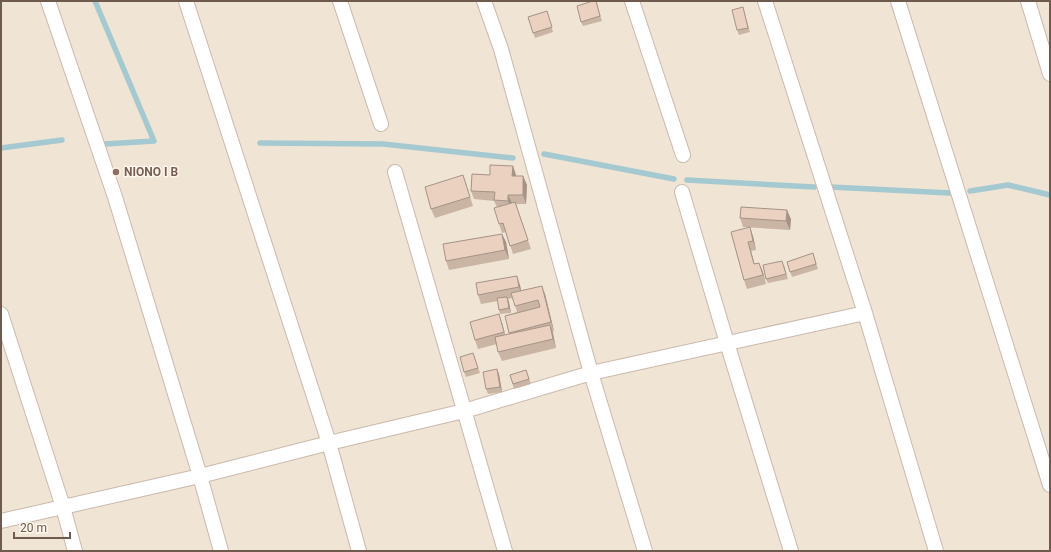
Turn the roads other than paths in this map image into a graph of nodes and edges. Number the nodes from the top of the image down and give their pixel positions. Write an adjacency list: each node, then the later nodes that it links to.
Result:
1 (48, 1): 20 (street)
2 (186, 1): 19 (street)
3 (340, 1): 10 (street)
4 (484, 1): 17 (street)
5 (632, 1): 11 (street)
6 (765, 1): 14 (street)
7 (898, 1): 21 (street)
8 (1028, 1): 9 (street)
9 (1050, 74)
10 (381, 124)
11 (683, 155)
12 (395, 172): 18 (street)
13 (682, 192): 16 (street)
14 (866, 313): 16 (street); 30 (street)
15 (1, 314): 22 (street)
16 (727, 343): 17 (street); 29 (street)
17 (591, 372): 18 (street); 28 (street)
18 (464, 411): 19 (street); 27 (street)
19 (329, 443): 20 (street); 26 (street)
20 (200, 476): 22 (street); 25 (street)
21 (1050, 485)
22 (63, 507): 23 (street); 24 (street)
23 (1, 521)
24 (75, 551)
25 (221, 551)
26 (359, 551)
27 (505, 551)
28 (645, 551)
29 (791, 551)
30 (936, 551)

